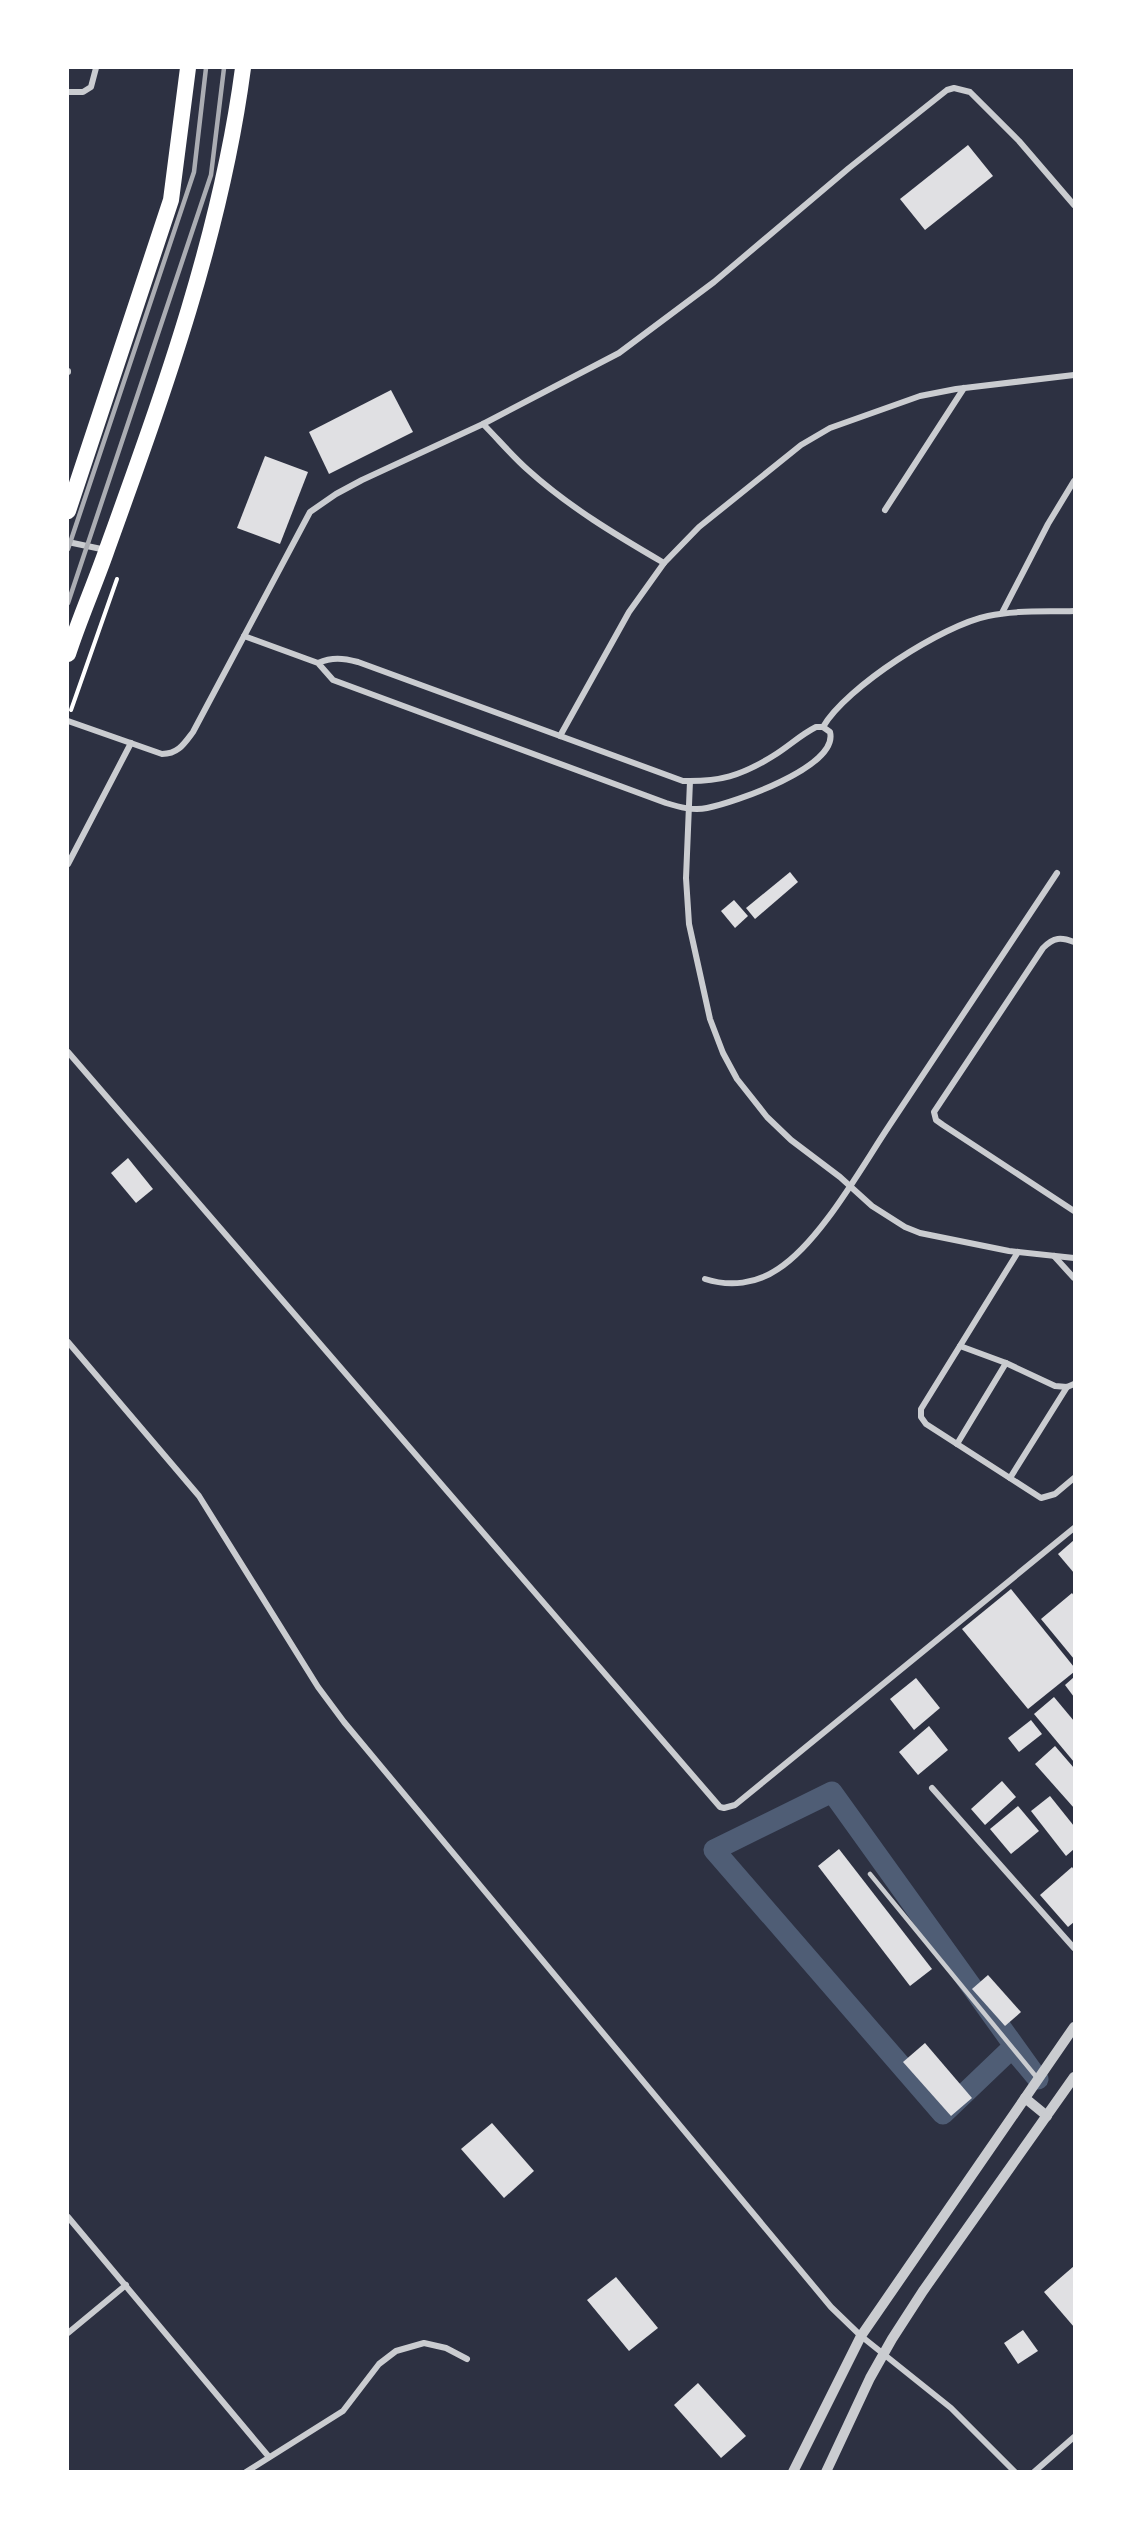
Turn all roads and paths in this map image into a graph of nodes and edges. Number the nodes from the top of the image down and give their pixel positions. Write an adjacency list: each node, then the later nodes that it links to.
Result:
1 (96, 68): 4 (street)
2 (188, 68): 11 (highway)
3 (243, 68): 13 (highway)
4 (68, 92)
5 (1074, 205): 8 (street)
6 (1074, 375): 7 (street)
7 (964, 388): 10 (street); 14 (street)
8 (483, 424): 14 (street); 17 (street)
9 (1074, 481): 16 (street)
10 (885, 510)
11 (68, 511)
12 (68, 542): 13 (street)
13 (107, 550): 18 (highway)
14 (664, 563): 22 (street)
15 (1074, 611): 16 (street)
16 (1002, 613): 21 (street)
17 (244, 636): 19 (street); 23 (street)
18 (68, 654)
19 (318, 663): 22 (street); 25 (street)
20 (68, 721): 23 (street)
21 (824, 727): 24 (street); 25 (street)
22 (560, 736): 24 (street)
23 (131, 743): 26 (street)
24 (690, 781): 25 (street)
25 (687, 809): 30 (street)
26 (68, 864)
27 (1057, 873): 30 (street)
28 (1074, 942): 31 (street)
29 (68, 1052): 45 (street)
30 (850, 1187): 32 (street); 36 (street)
31 (1074, 1211)
32 (1018, 1252): 33 (street); 38 (street)
33 (1054, 1256): 34 (street); 35 (street)
34 (1074, 1258)
35 (1074, 1278)
36 (705, 1279)
37 (68, 1342): 57 (street)
38 (960, 1346): 39 (street); 42 (street)
39 (1006, 1363): 41 (street); 42 (street)
40 (1074, 1384): 41 (street)
41 (1067, 1387): 43 (street)
42 (957, 1444): 43 (street)
43 (1010, 1478): 44 (street)
44 (1074, 1478)
45 (1074, 1528)
46 (932, 1788): 48 (street)
47 (870, 1874): 51 (lane)
48 (1074, 1948)
49 (1074, 2027): 51 (street)
50 (1074, 2077): 53 (street)
51 (1038, 2079): 52 (street)
52 (1025, 2098): 53 (street); 57 (street)
53 (1047, 2116): 58 (street)
54 (68, 2217): 55 (street)
55 (126, 2285): 56 (street); 61 (street)
56 (68, 2333)
57 (861, 2337): 58 (street); 63 (street)
58 (884, 2354): 64 (street); 65 (street)
59 (467, 2359): 61 (street)
60 (1074, 2437): 66 (street)
61 (269, 2457): 62 (street)
62 (246, 2472)
63 (793, 2472)
64 (826, 2472)
65 (1015, 2472)
66 (1034, 2472)

